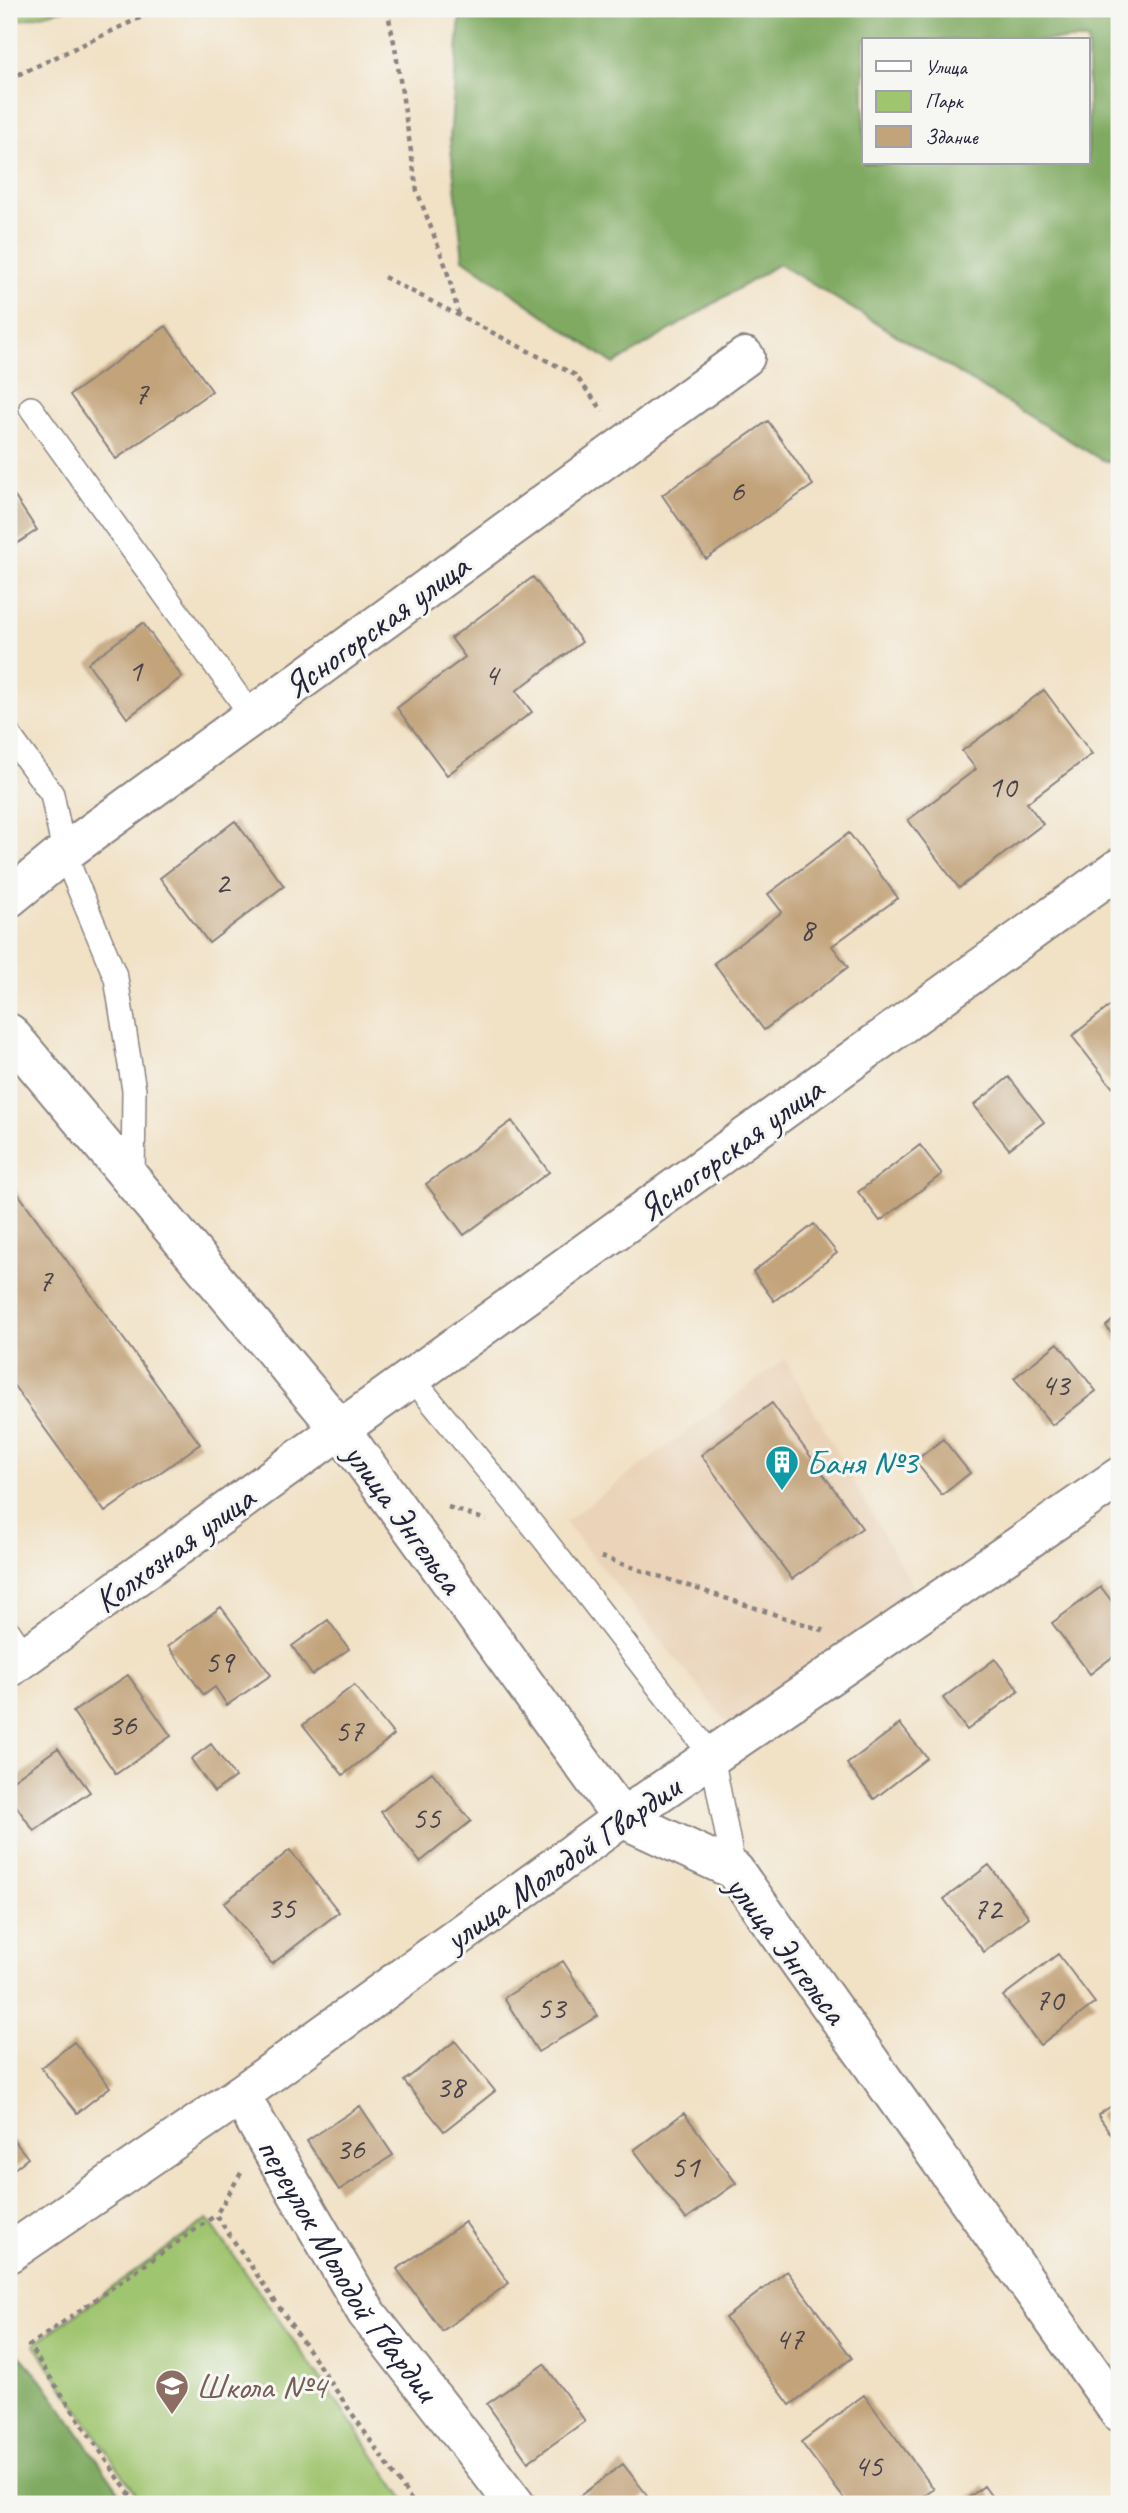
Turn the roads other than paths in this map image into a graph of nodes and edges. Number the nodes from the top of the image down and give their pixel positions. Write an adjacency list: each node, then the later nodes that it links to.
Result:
1 (745, 357): 3 (street, Ясногорская улица)
2 (31, 408): 3 (lane)
3 (252, 716): 5 (street, Ясногорская улица)
4 (9, 735): 5 (lane)
5 (64, 853): 7 (street, Ясногорская улица); 9 (lane)
6 (1119, 868): 10 (street, Ясногорская улица)
7 (9, 898)
8 (9, 1033): 9 (street, улица Энгельса)
9 (133, 1182): 11 (street, улица Энгельса)
10 (412, 1378): 11 (street, Ясногорская улица); 14 (lane)
11 (340, 1429): 13 (street, Колхозная улица); 15 (street, улица Энгельса)
12 (1119, 1477): 14 (street, улица Молодой Гвардии)
13 (14, 1652)
14 (712, 1756): 15 (street, улица Молодой Гвардии); 16 (lane)
15 (622, 1818): 16 (street, улица Энгельса); 17 (street, улица Молодой Гвардии)
16 (734, 1870): 19 (street, улица Энгельса)
17 (240, 2095): 18 (street, улица Молодой Гвардии); 20 (street, переулок Молодой Гвардии)
18 (9, 2253)
19 (1119, 2412)
20 (515, 2504)

